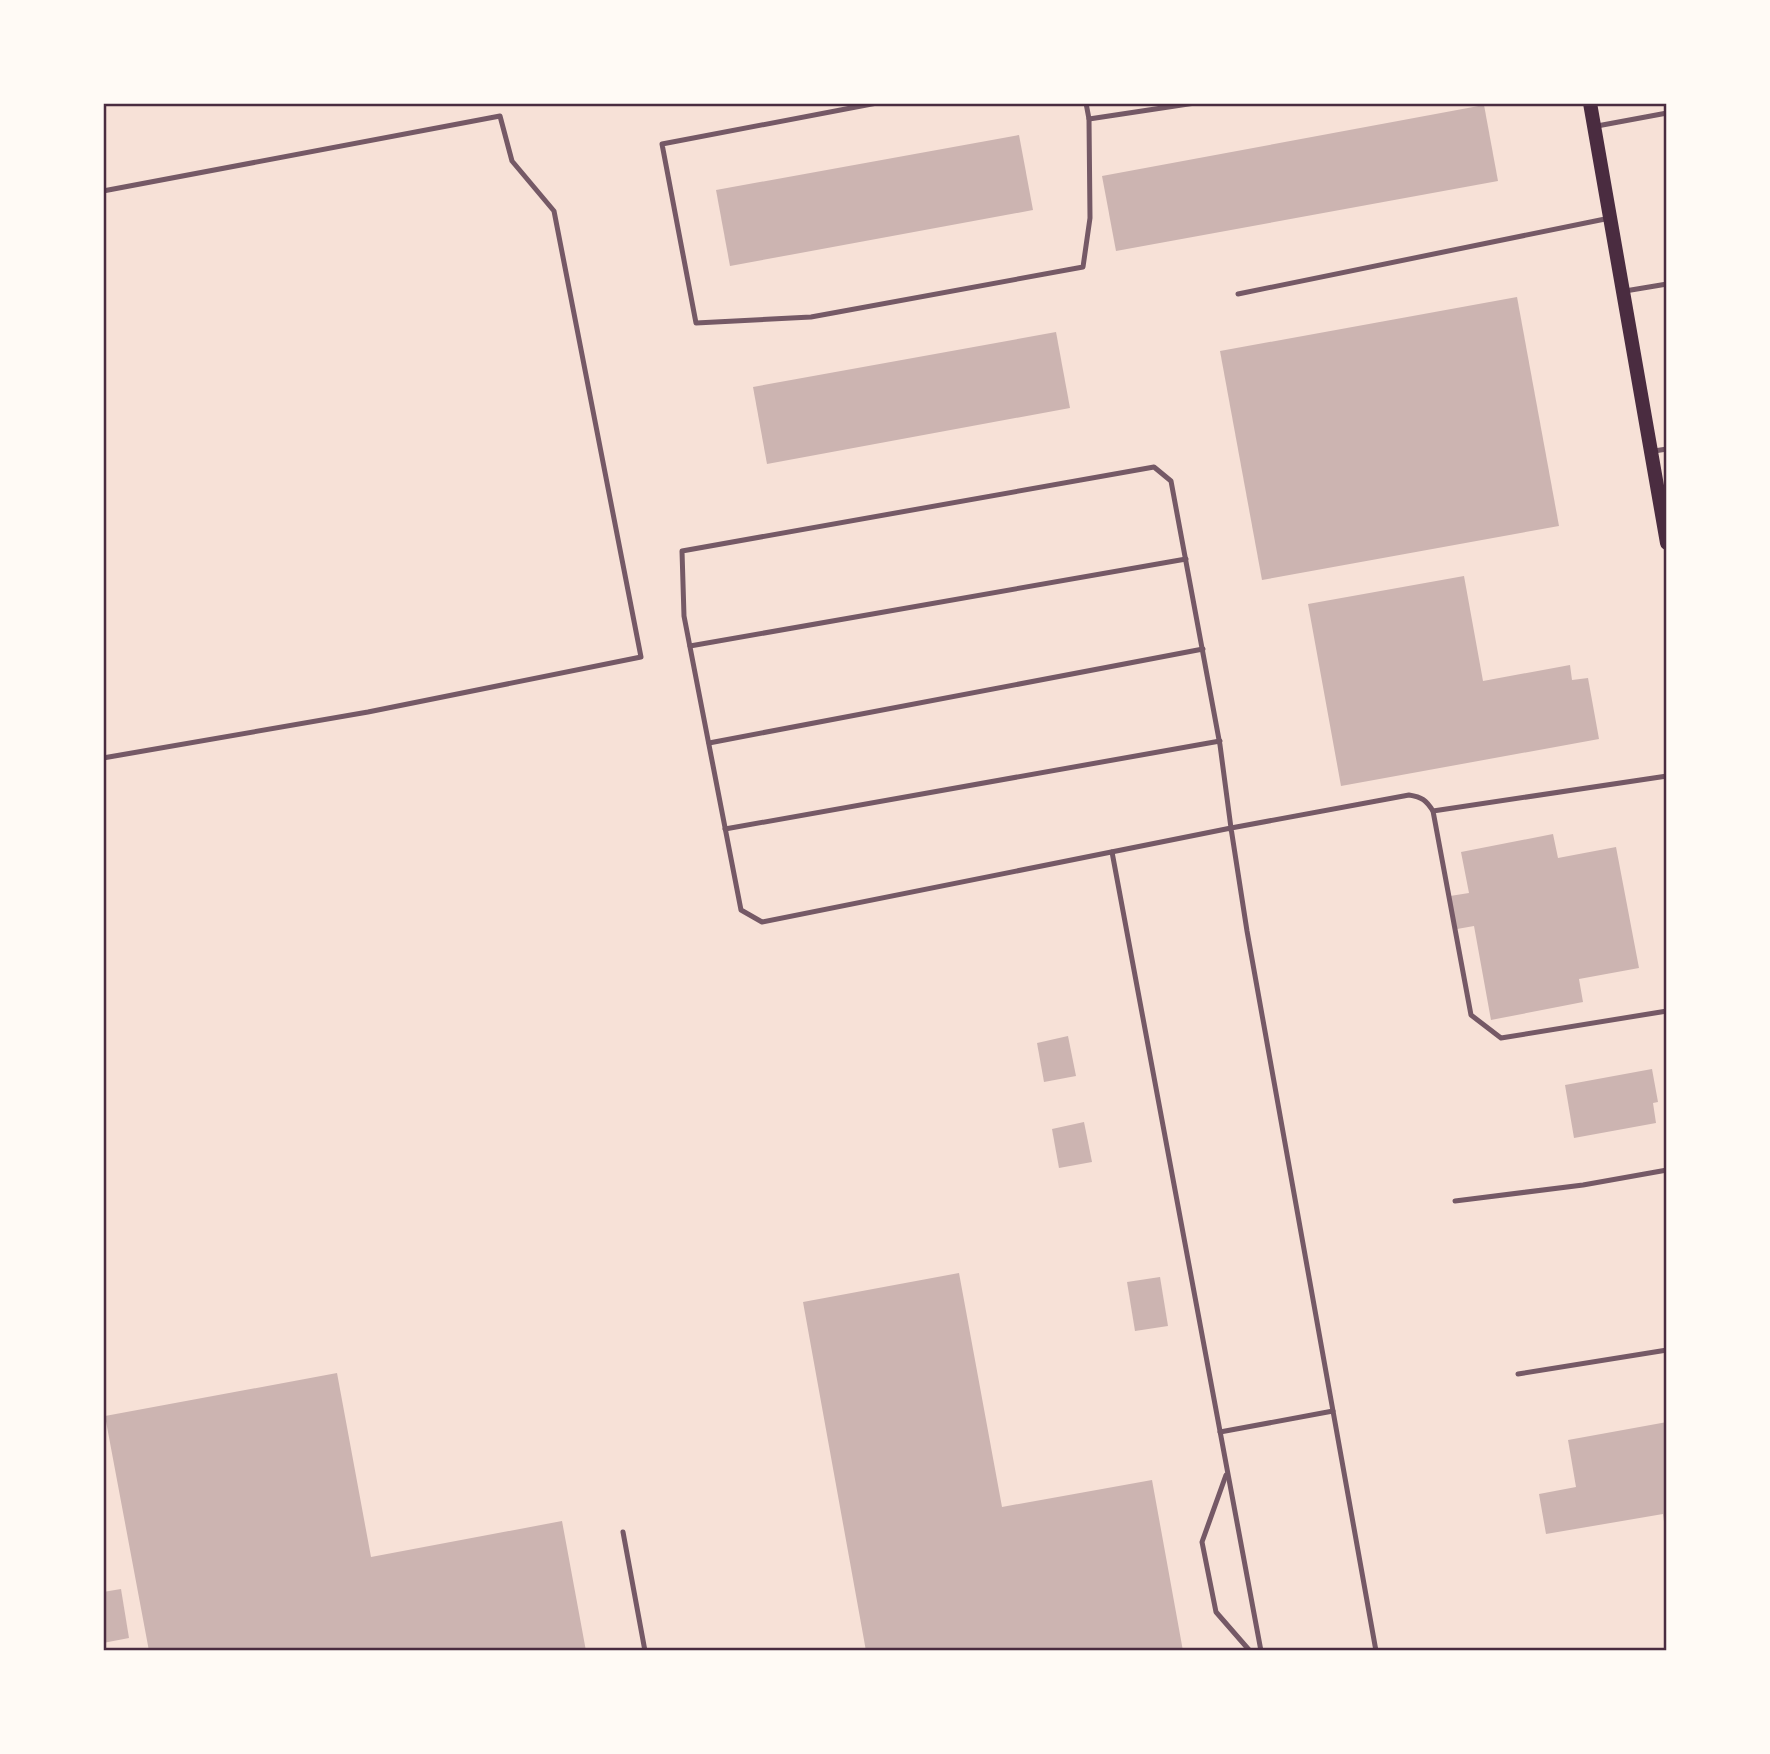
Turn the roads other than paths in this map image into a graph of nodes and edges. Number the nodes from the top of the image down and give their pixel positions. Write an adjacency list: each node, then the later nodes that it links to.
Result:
1 (877, 103): 6 (lane)
2 (1086, 103): 6 (lane)
3 (1195, 103): 6 (lane)
4 (1590, 103): 7 (main road)
5 (1667, 113): 7 (lane)
6 (1089, 119)
7 (1594, 127): 9 (main road)
8 (103, 191): 21 (lane)
9 (1610, 218): 11 (main road); 12 (lane)
10 (1667, 284): 11 (lane)
11 (1623, 292): 14 (main road)
12 (1238, 295)
13 (1667, 449): 14 (lane)
14 (1651, 452): 15 (main road)
15 (1667, 543)
16 (1186, 559): 17 (lane); 17 (lane); 18 (lane)
17 (690, 646): 20 (lane)
18 (1203, 649): 19 (lane); 20 (lane)
19 (1220, 741): 24 (lane); 25 (lane)
20 (709, 743): 25 (lane)
21 (103, 758)
22 (1667, 776): 23 (lane)
23 (1433, 811): 24 (lane); 27 (lane)
24 (1231, 828): 26 (lane); 32 (lane)
25 (725, 829): 26 (lane)
26 (1112, 852): 33 (lane)
27 (1667, 1011)
28 (1667, 1170): 29 (lane)
29 (1455, 1201)
30 (1667, 1350): 31 (lane)
31 (1518, 1374)
32 (1333, 1411): 33 (lane); 39 (lane)
33 (1220, 1432): 34 (lane)
34 (1228, 1472): 37 (lane); 38 (lane)
35 (623, 1532): 36 (lane)
36 (645, 1651)
37 (1250, 1651)
38 (1261, 1651)
39 (1376, 1651)

